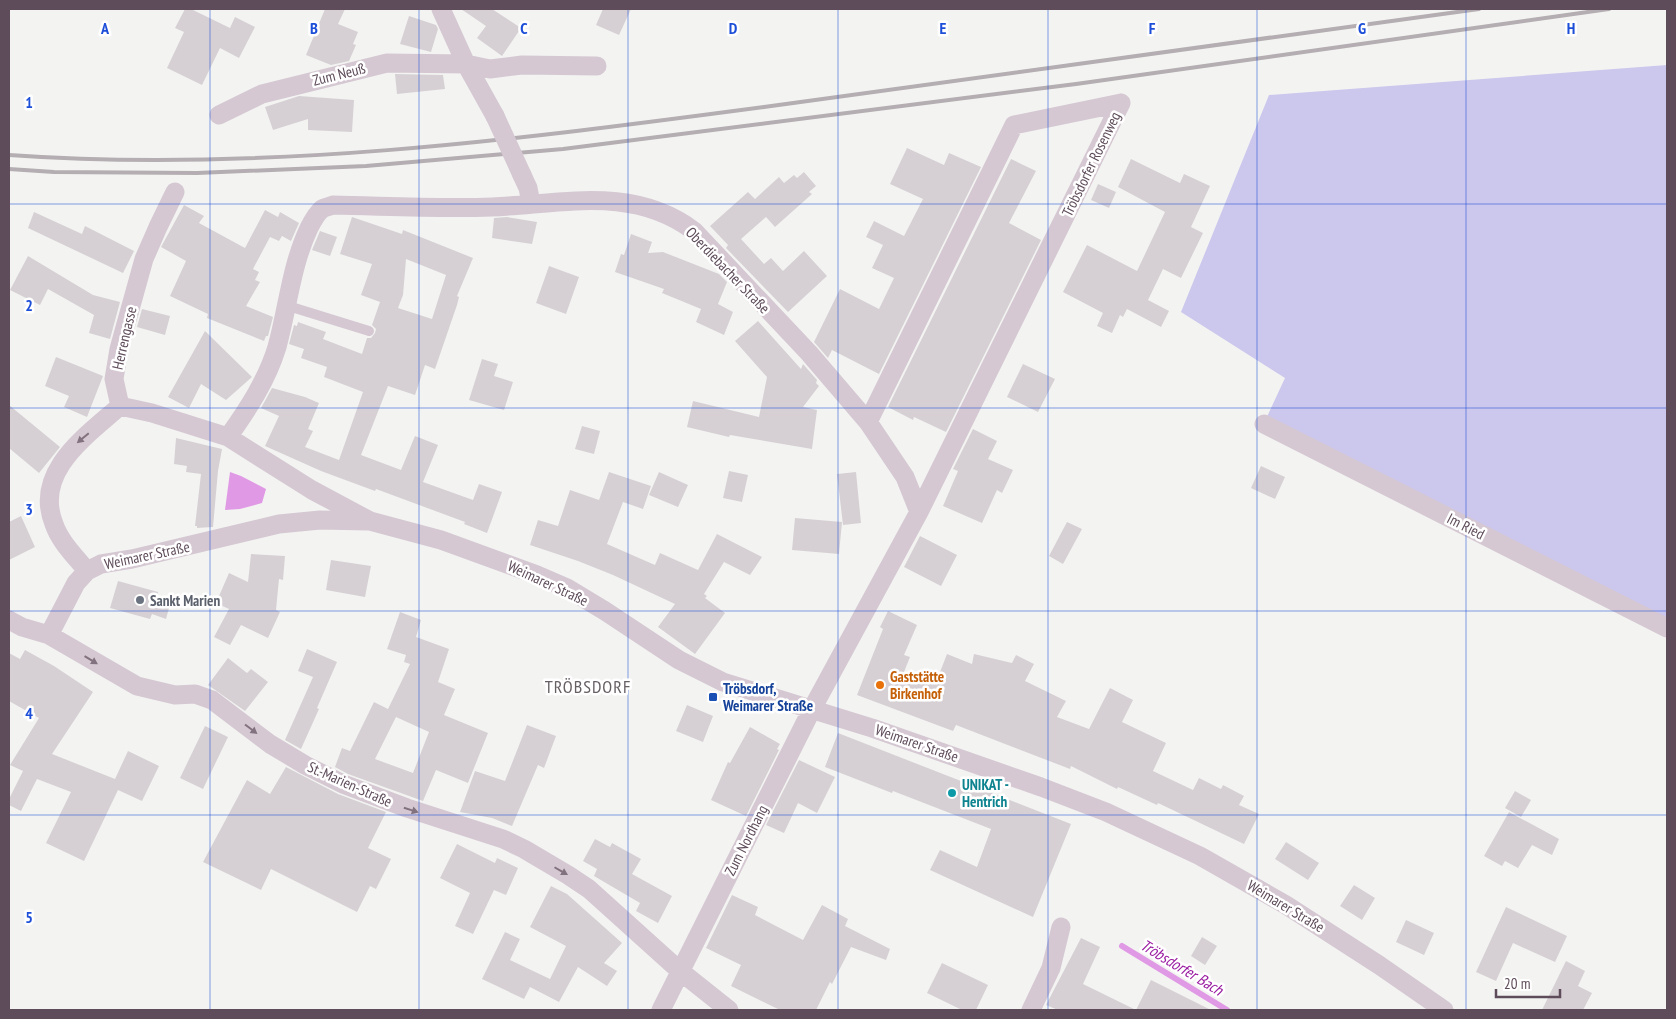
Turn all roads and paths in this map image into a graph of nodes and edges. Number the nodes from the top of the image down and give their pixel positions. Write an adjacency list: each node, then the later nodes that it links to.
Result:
1 (441, 9): 2 (street)
2 (466, 64): 3 (street, Zum Neuß); 4 (street, Zum Neuß); 6 (street, bridge)
3 (597, 66)
4 (219, 115)
5 (175, 192): 9 (street, Herrengasse)
6 (531, 203): 7 (street, Oberdiebacher Straße); 10 (street, Oberdiebacher Straße)
7 (285, 305): 8 (lane); 12 (street, Oberdiebacher Straße)
8 (369, 332)
9 (120, 406): 12 (street, Weimarer Straße); 15 (street, one-way to 15)
10 (868, 422): 13 (street, Oberdiebacher Straße); 13 (street, Tröbsdorfer Rosenweg)
11 (1264, 424): 17 (street, Im Ried)
12 (228, 437): 14 (street, Weimarer Straße)
13 (919, 512): 19 (street)
14 (370, 521): 15 (street, Weimarer Straße); 19 (street, Weimarer Straße)
15 (87, 572): 18 (street, Weimarer Straße)
16 (9, 620): 18 (street, St.-Marien-Straße)
17 (1667, 628)
18 (49, 635): 21 (street, St.-Marien-Straße, one-way to 21)
19 (812, 710): 21 (street, Zum Nordhang); 25 (street, Weimarer Straße)
20 (1061, 927): 24 (street)
21 (680, 971): 22 (street, Zum Nordhang); 23 (street, St.-Marien-Straße)
22 (661, 1010)
23 (729, 1010)
24 (1031, 1010)
25 (1444, 1010)

